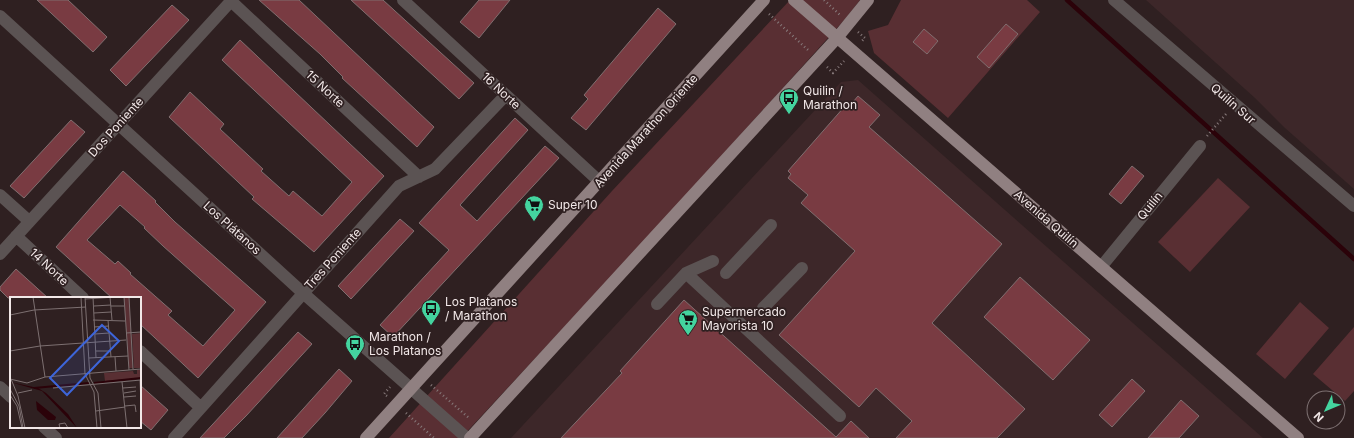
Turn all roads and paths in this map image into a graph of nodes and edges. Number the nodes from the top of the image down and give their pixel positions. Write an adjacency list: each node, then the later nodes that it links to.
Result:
1 (231, 0): 11 (street, Dos Poniente); 13 (street, 15 Norte)
2 (403, 0): 9 (street, 16 Norte)
3 (764, 0): 14 (main road, Avenida Marathon Oriente)
4 (794, 0): 8 (main road, Avenida Quilín)
5 (868, 0): 8 (main road)
6 (1114, 0): 16 (street, Quilín Sur)
7 (0, 16): 11 (street, Los Plátanos)
8 (837, 38): 22 (main road, Avenida Quilín); 42 (main road)
9 (506, 95): 13 (street, Tres Poniente); 14 (street, 16 Norte)
10 (1220, 122): 12 (path)
11 (118, 124): 17 (street, Dos Poniente); 26 (street, Los Plátanos)
12 (1201, 143): 22 (street, Quilín)
13 (419, 177): 26 (street, Tres Poniente)
14 (600, 182): 32 (main road, Avenida Marathon Oriente)
15 (0, 195): 17 (street)
16 (1354, 206)
17 (29, 222): 19 (street, Dos Poniente)
18 (771, 225): 25 (street)
19 (16, 236): 20 (street, Dos Poniente); 27 (street, 14 Norte)
20 (0, 254)
21 (712, 261): 24 (street)
22 (1101, 267): 43 (main road, Avenida Quilín)
23 (802, 268): 29 (street)
24 (686, 273): 28 (street); 36 (street)
25 (726, 274)
26 (303, 293): 32 (street, Los Plátanos); 35 (street, Tres Poniente)
27 (82, 297)
28 (657, 304)
29 (763, 308)
30 (141, 352): 35 (street)
31 (0, 387): 33 (street)
32 (411, 389): 34 (main road, Avenida Marathon Oriente); 42 (street, Los Plátanos)
33 (10, 396)
34 (396, 405): 40 (main road, Avenida Marathon Oriente); 41 (path)
35 (201, 408): 39 (street, Tres Poniente)
36 (840, 416)
37 (45, 428): 38 (street)
38 (56, 438)
39 (174, 438)
40 (366, 438)
41 (434, 438)
42 (469, 438)
43 (1298, 438)

